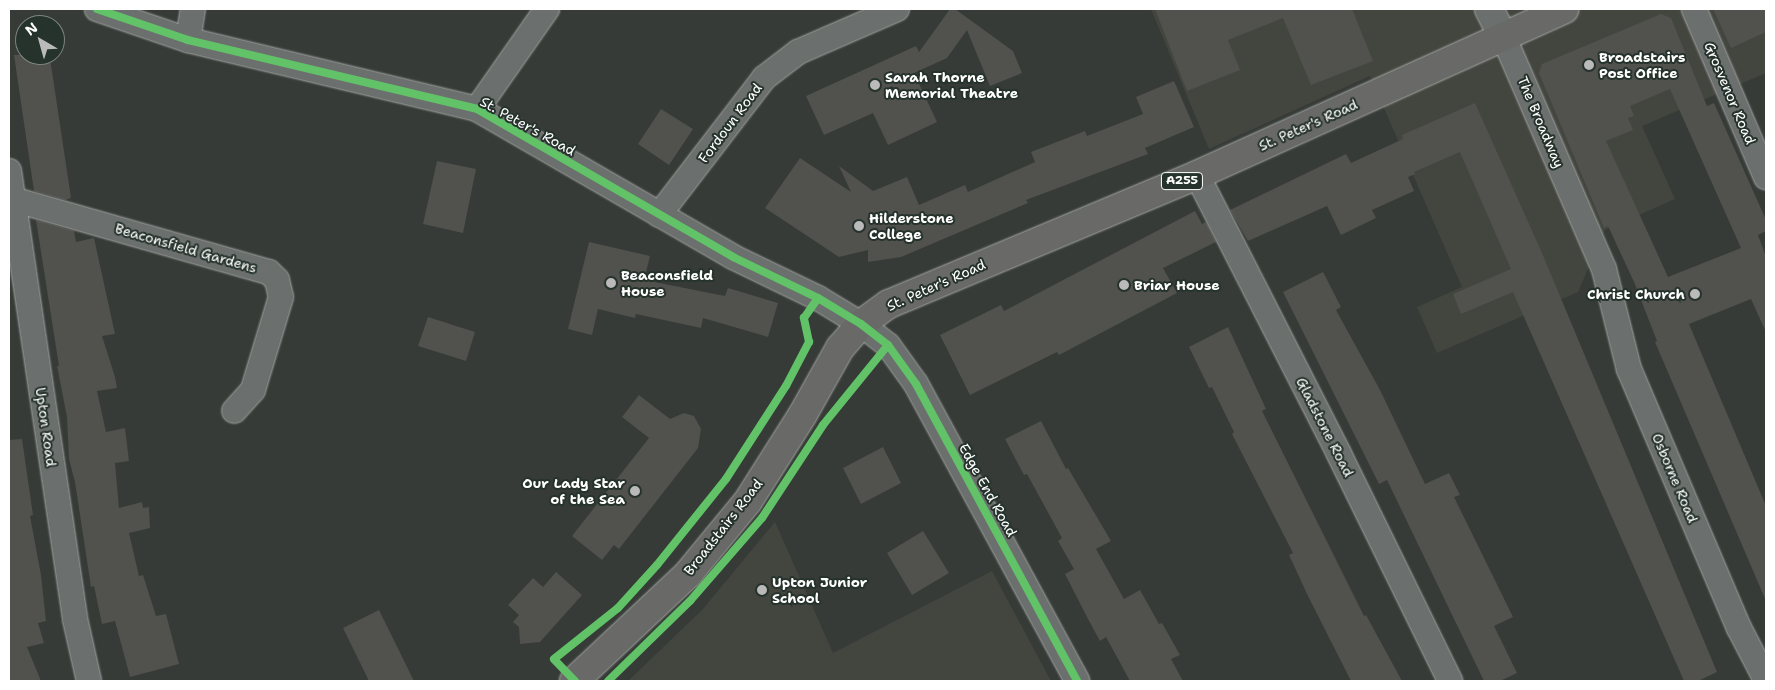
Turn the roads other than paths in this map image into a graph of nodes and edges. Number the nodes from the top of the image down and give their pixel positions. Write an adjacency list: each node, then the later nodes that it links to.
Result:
1 (96, 9): 9 (street, St. Peter's Road)
2 (193, 9): 9 (street)
3 (547, 9): 10 (street)
4 (897, 9): 15 (street, Fordoun Road)
5 (1489, 9): 8 (main road)
6 (1564, 9): 8 (main road, A255)
7 (1694, 9): 13 (street, Grosvenor Road)
8 (1504, 38): 12 (main road, St. Peter's Road / A255); 16 (street, The Broadway)
9 (188, 40): 10 (street, St. Peter's Road)
10 (477, 109): 15 (street, St. Peter's Road)
11 (9, 172): 14 (street, Upton Road)
12 (1197, 175): 17 (main road, St. Peter's Road / A255); 23 (street, Gladstone Road)
13 (1766, 177)
14 (12, 199): 18 (street, Beaconsfield Gardens); 20 (street, Upton Road)
15 (659, 216): 17 (street, St. Peter's Road)
16 (1604, 269): 19 (street, Osborne Road)
17 (861, 324): 21 (main road, Broadstairs Road / A255); 22 (street, Edge End Road)
18 (234, 411)
19 (1766, 680)
20 (89, 681)
21 (574, 681)
22 (1077, 681)
23 (1450, 681)

